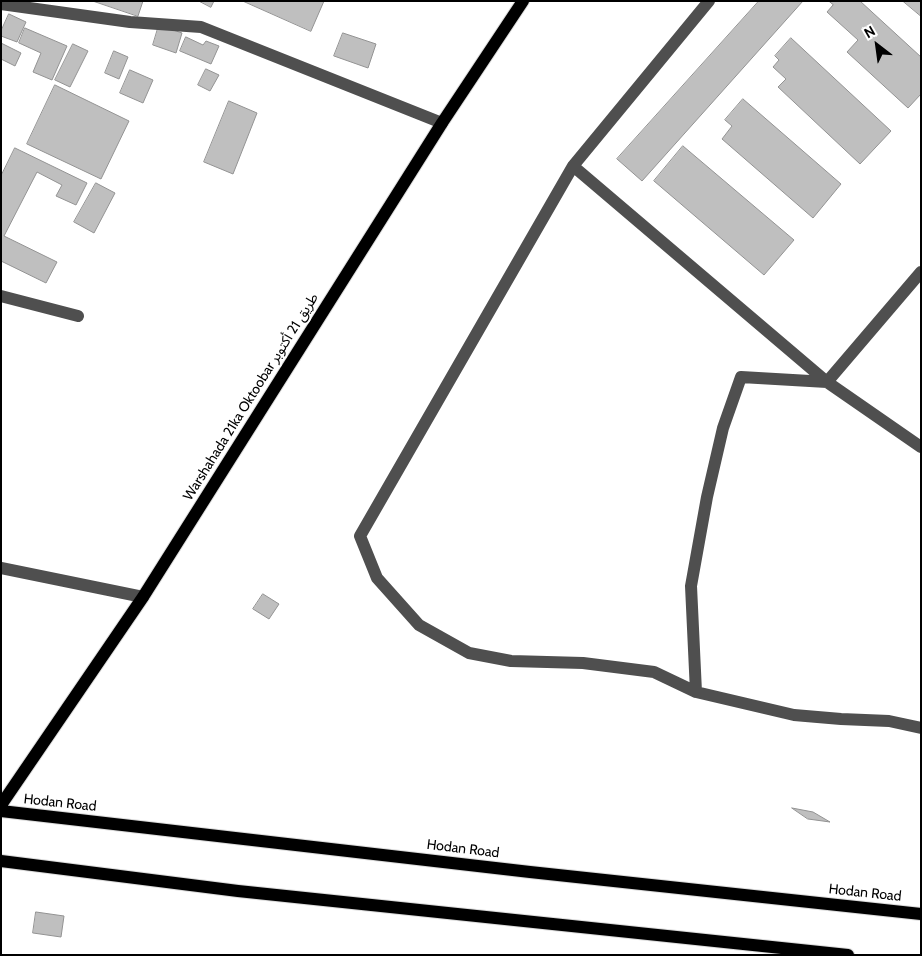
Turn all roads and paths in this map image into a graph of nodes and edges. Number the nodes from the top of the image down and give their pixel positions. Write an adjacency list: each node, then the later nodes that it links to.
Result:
1 (523, 1): 4 (main road, Warshahada 21ka Oktoobar طريق 21 أكتوبر)
2 (709, 1): 5 (street)
3 (1, 4): 4 (street)
4 (442, 123): 12 (main road, Warshahada 21ka Oktoobar طريق 21 أكتوبر)
5 (573, 166): 9 (street); 13 (street)
6 (921, 272): 9 (street)
7 (1, 296): 8 (street)
8 (78, 316)
9 (827, 382): 10 (street); 13 (street)
10 (921, 447)
11 (1, 568): 12 (street)
12 (143, 596): 15 (main road, Warshahada 21ka Oktoobar طريق 21 أكتوبر)
13 (696, 692): 14 (street)
14 (921, 728)
15 (1, 805)
16 (1, 811): 18 (main road, Hodan Road)
17 (1, 860): 19 (main road)
18 (921, 914)
19 (848, 955)

